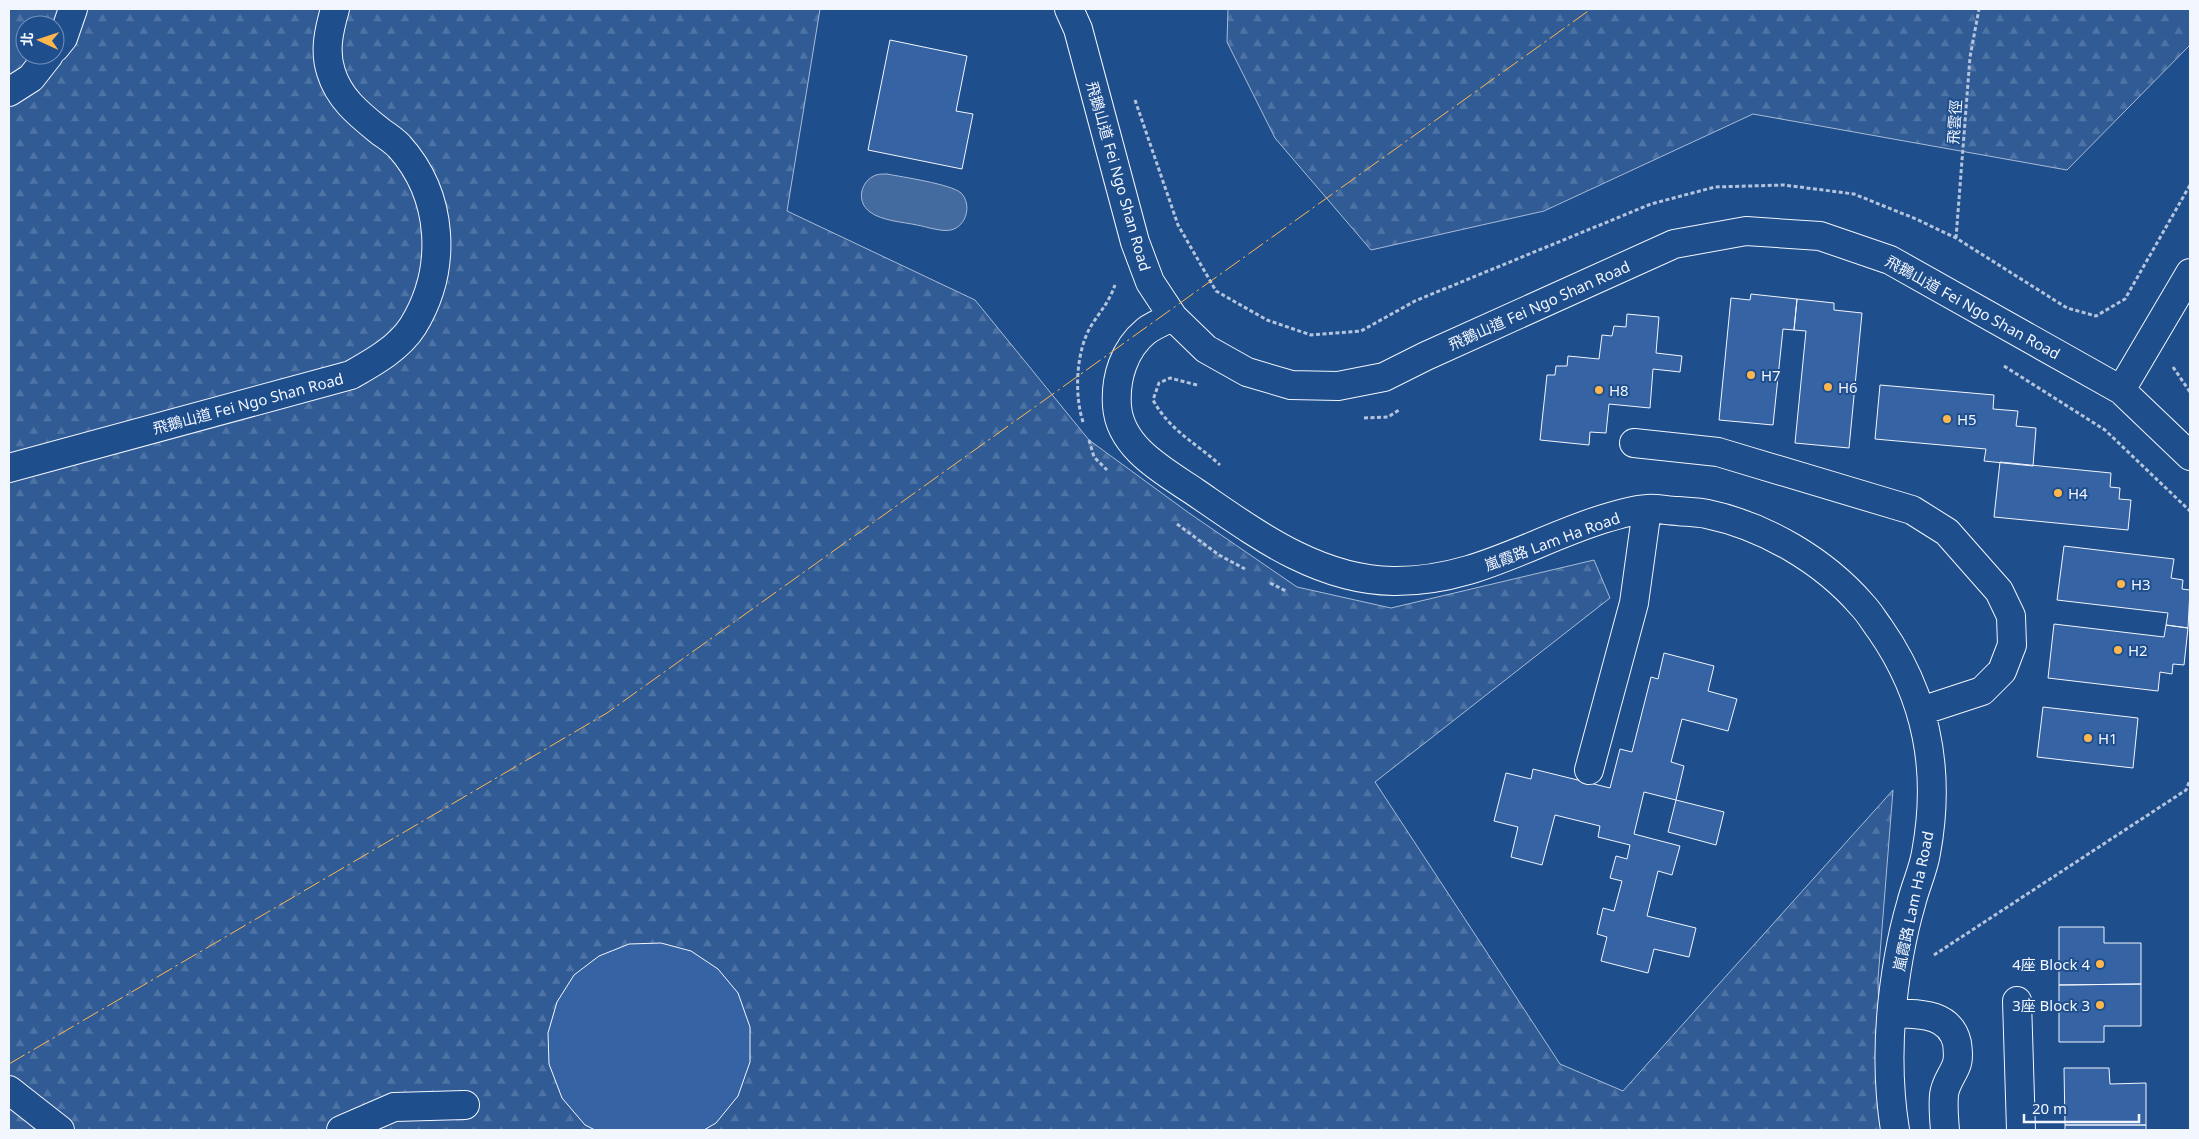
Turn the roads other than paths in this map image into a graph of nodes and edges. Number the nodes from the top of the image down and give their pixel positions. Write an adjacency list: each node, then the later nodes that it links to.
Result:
1 (73, 9): 4 (street)
2 (335, 9): 12 (street, 飛鵝山道 Fei Ngo Shan Road)
3 (1069, 9): 8 (street, 飛鵝山道 Fei Ngo Shan Road)
4 (65, 32)
5 (41, 65): 6 (street)
6 (9, 92)
7 (2190, 273): 9 (street)
8 (1173, 317): 9 (street, 飛鵝山道 Fei Ngo Shan Road); 13 (street, 嵐霞路 Lam Ha Road)
9 (2121, 390): 11 (street, 飛鵝山道 Fei Ngo Shan Road)
10 (1634, 443): 14 (street)
11 (2190, 456)
12 (9, 468)
13 (1647, 509): 14 (street, 嵐霞路 Lam Ha Road); 15 (street)
14 (1921, 711): 17 (street, 嵐霞路 Lam Ha Road)
15 (1589, 770)
16 (2017, 1002): 24 (street)
17 (1892, 1013): 22 (street, 嵐霞路 Lam Ha Road); 23 (street)
18 (9, 1090): 20 (street)
19 (465, 1105): 21 (street)
20 (60, 1130)
21 (341, 1130)
22 (1895, 1130)
23 (1945, 1130)
24 (2021, 1130)

